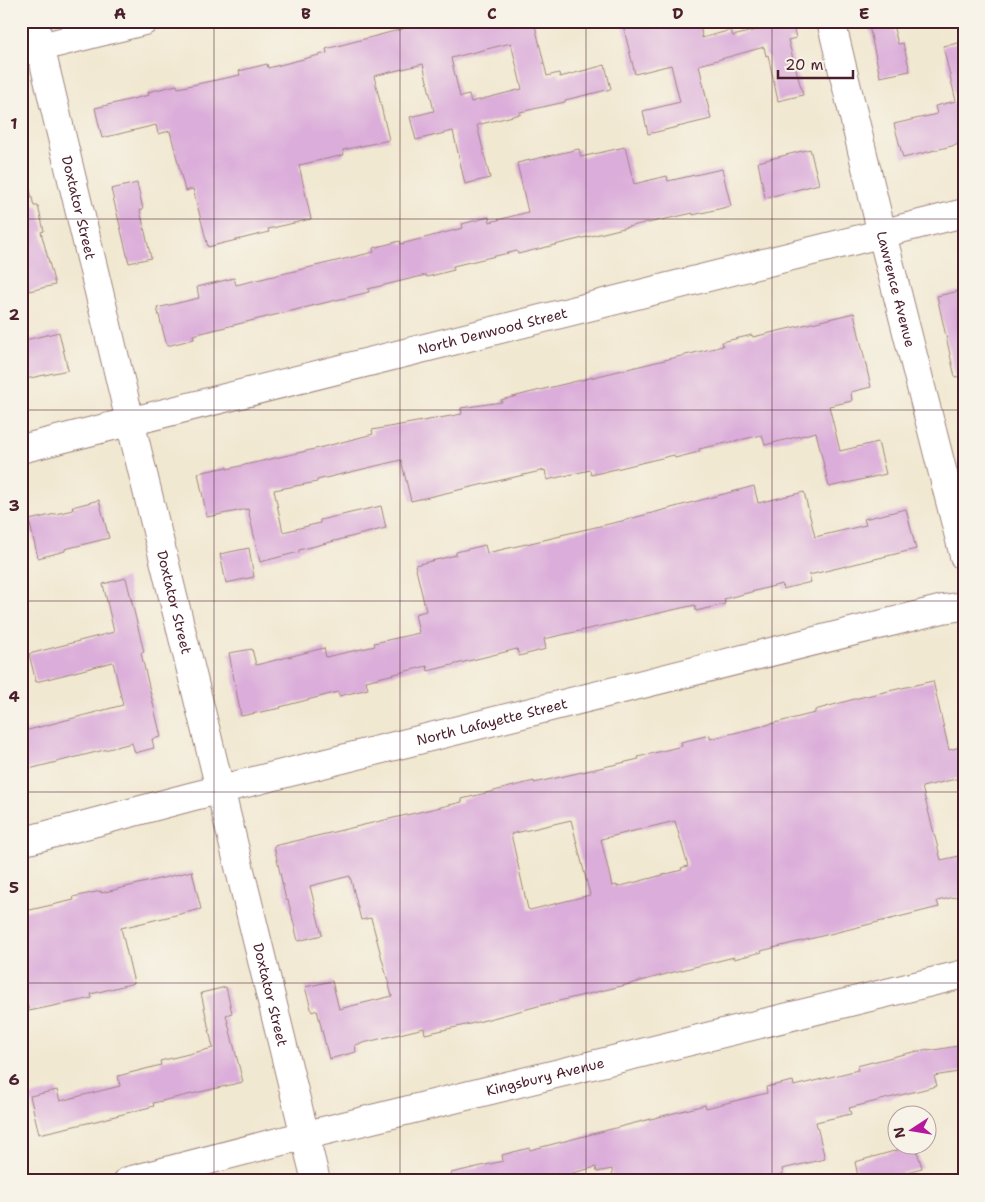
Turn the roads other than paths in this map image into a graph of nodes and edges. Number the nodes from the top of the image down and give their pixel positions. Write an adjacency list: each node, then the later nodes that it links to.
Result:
1 (144, 21): 3 (street)
2 (831, 21): 5 (street, Lawrence Avenue)
3 (32, 40): 6 (street, Doxtator Street)
4 (964, 213): 5 (street, North Denwood Street)
5 (882, 234): 6 (street, North Denwood Street); 8 (street, Lawrence Avenue)
6 (130, 422): 7 (street, North Denwood Street); 10 (street, Doxtator Street)
7 (21, 449)
8 (964, 556)
9 (964, 606): 10 (street, North Lafayette Street)
10 (220, 790): 11 (street, North Lafayette Street); 13 (street, Doxtator Street)
11 (21, 842)
12 (964, 974): 13 (street, Kingsbury Avenue)
13 (305, 1136): 14 (street, Kingsbury Avenue); 15 (street, Doxtator Street)
14 (128, 1181)
15 (316, 1181)

